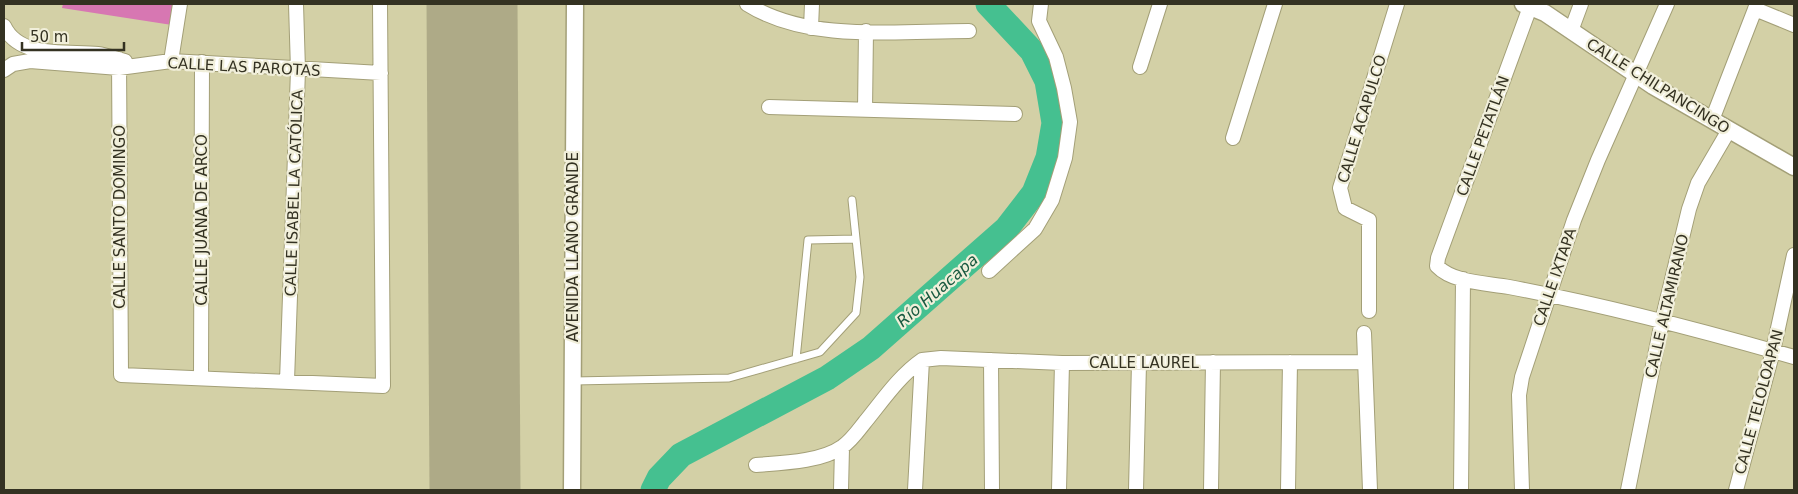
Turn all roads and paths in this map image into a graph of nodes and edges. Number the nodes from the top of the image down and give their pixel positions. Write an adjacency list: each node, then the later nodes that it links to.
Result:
1 (180, 4): 21 (street)
2 (296, 4): 26 (street, CALLE ISABEL LA CATÓLICA)
3 (380, 4): 27 (street)
4 (576, 4): 57 (street, AVENIDA LLANO GRANDE)
5 (747, 4): 17 (street)
6 (812, 4): 17 (street)
7 (1041, 4): 39 (street)
8 (1160, 4): 24 (street)
9 (1275, 4): 34 (street)
10 (1397, 4): 42 (street, CALLE ACAPULCO)
11 (1581, 4): 20 (street)
12 (1667, 4): 28 (street, CALLE IXTAPA)
13 (1526, 5): 20 (street, CALLE CHILPANCINGO); 40 (street, CALLE PETATLÁN)
14 (1756, 6): 15 (street); 32 (street)
15 (1794, 25)
16 (4, 26): 23 (street, CALLE LAS PAROTAS)
17 (811, 28): 18 (street)
18 (866, 31): 19 (street); 30 (street)
19 (968, 31)
20 (1571, 31): 28 (street, CALLE CHILPANCINGO)
21 (171, 61): 22 (street, CALLE LAS PAROTAS); 23 (street, CALLE LAS PAROTAS)
22 (202, 62): 26 (street, CALLE LAS PAROTAS); 55 (street, CALLE JUANA DE ARCO)
23 (119, 64): 25 (street, CALLE LAS PAROTAS); 55 (street, CALLE SANTO DOMINGO)
24 (1140, 67)
25 (4, 70)
26 (298, 70): 27 (street, CALLE LAS PAROTAS); 56 (street, CALLE ISABEL LA CATÓLICA)
27 (381, 73): 56 (street)
28 (1637, 75): 32 (street, CALLE CHILPANCINGO); 41 (street, CALLE IXTAPA)
29 (769, 107): 30 (street)
30 (865, 110): 31 (street)
31 (1015, 114)
32 (1712, 120): 33 (street, CALLE CHILPANCINGO)
33 (1729, 130): 35 (street, CALLE CHILPANCINGO); 43 (street, CALLE ALTAMIRANO)
34 (1233, 138)
35 (1794, 167)
36 (852, 200): 37 (lane)
37 (856, 238): 47 (lane); 47 (lane)
38 (1794, 255): 45 (street, CALLE TELOLOAPAN)
39 (988, 270)
40 (1463, 278): 41 (street); 69 (street)
41 (1548, 295): 43 (street); 70 (street, CALLE IXTAPA)
42 (1369, 311)
43 (1662, 321): 45 (street); 71 (street, CALLE ALTAMIRANO)
44 (1364, 333): 52 (street)
45 (1773, 351): 46 (street); 72 (street, CALLE TELOLOAPAN)
46 (1794, 357)
47 (796, 359): 57 (lane)
48 (922, 360): 49 (street, CALLE LAUREL); 58 (street); 62 (street)
49 (991, 360): 53 (street, CALLE LAUREL); 63 (street)
50 (1213, 362): 51 (street, CALLE LAUREL); 54 (street, CALLE LAUREL); 66 (street)
51 (1290, 362): 52 (street, CALLE LAUREL); 67 (street)
52 (1365, 362): 68 (street)
53 (1062, 363): 54 (street, CALLE LAUREL); 64 (street)
54 (1139, 363): 65 (street)
55 (201, 377): 56 (street)
56 (287, 381)
57 (572, 381): 60 (street, AVENIDA LLANO GRANDE)
58 (842, 448): 59 (street); 61 (street)
59 (756, 465)
60 (572, 490)
61 (841, 490)
62 (915, 490)
63 (992, 490)
64 (1059, 490)
65 (1136, 490)
66 (1211, 490)
67 (1288, 490)
68 (1370, 490)
69 (1461, 490)
70 (1522, 490)
71 (1628, 490)
72 (1736, 490)

